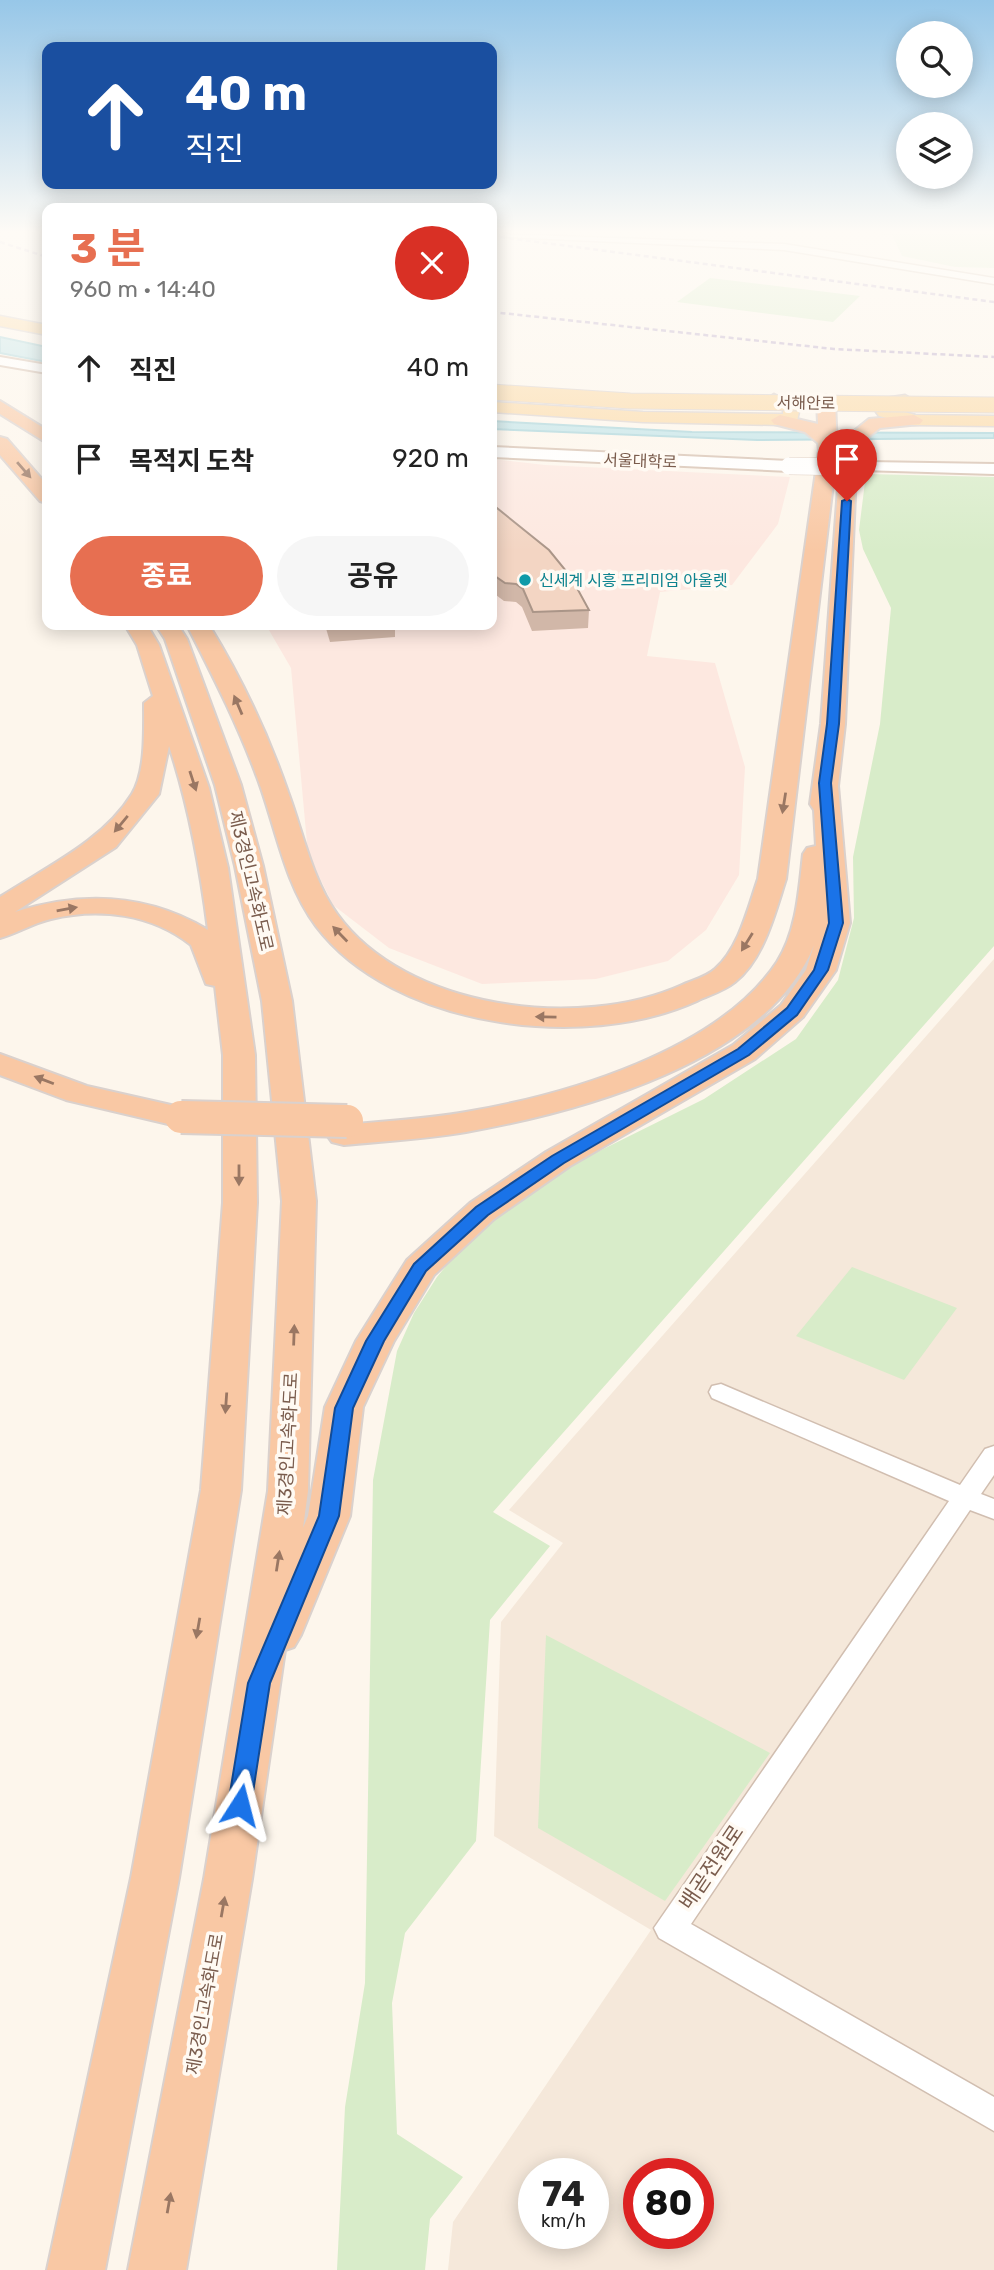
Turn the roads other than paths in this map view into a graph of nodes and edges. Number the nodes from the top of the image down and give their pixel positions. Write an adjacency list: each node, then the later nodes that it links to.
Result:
1 (0, 359): 2 (main road)
2 (42, 368)
3 (497, 386): 6 (main road)
4 (497, 392): 10 (main road, 서해안로, bridge)
5 (497, 399): 13 (main road, 서해안로)
6 (774, 399): 7 (main road); 15 (main road)
7 (826, 400): 8 (main road); 18 (highway)
8 (846, 400): 9 (main road); 18 (highway)
9 (905, 400): 10 (main road); 16 (main road)
10 (994, 403)
11 (0, 406): 20 (highway)
12 (497, 407): 15 (main road)
13 (994, 411)
14 (0, 416): 21 (highway)
15 (780, 420): 18 (highway)
16 (914, 420): 17 (main road); 18 (highway)
17 (994, 421)
18 (841, 440): 22 (main road, 서울대학로, bridge); 23 (main road, 서울대학로); 27 (highway); 28 (highway)
19 (0, 443): 24 (highway, one-way to 24)
20 (42, 445)
21 (42, 445)
22 (497, 452)
23 (994, 469)
24 (42, 491)
25 (201, 630): 27 (highway, one-way to 25)
26 (150, 631): 29 (highway, one-way to 29); 31 (highway, 제3경인고속화도로, one-way to 31); 40 (highway, 제3경인고속화도로, one-way to 26)
27 (803, 669): 35 (highway)
28 (825, 783): 35 (highway); 40 (highway)
29 (0, 909)
30 (0, 929): 31 (highway, one-way to 31)
31 (239, 1055): 42 (highway, 제3경인고속화도로, one-way to 42)
32 (0, 1064): 34 (highway, one-way to 32)
33 (0, 1084): 34 (highway)
34 (179, 1125): 35 (highway)
35 (345, 1128)
36 (721, 1392): 38 (street)
37 (994, 1455): 38 (street, 배곧전원로)
38 (965, 1498): 39 (street); 41 (street, 배곧전원로)
39 (994, 1510)
40 (259, 1683): 43 (highway, 제3경인고속화도로, one-way to 40)
41 (994, 2115)
42 (76, 2270)
43 (157, 2270)

